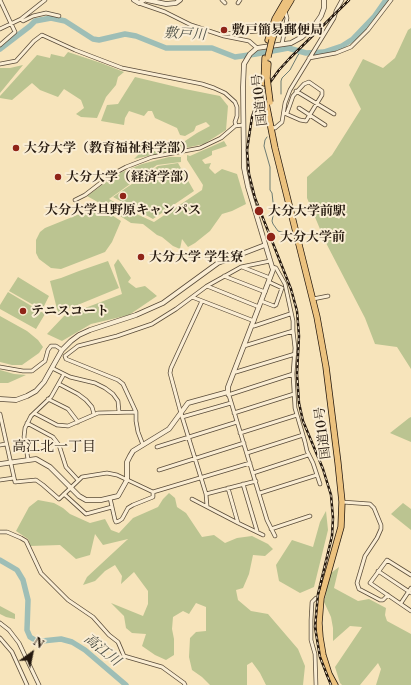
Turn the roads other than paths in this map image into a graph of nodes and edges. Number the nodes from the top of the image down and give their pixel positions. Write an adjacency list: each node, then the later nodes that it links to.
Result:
1 (0, 0): 14 (street)
2 (45, 0): 18 (street)
3 (134, 0): 12 (street)
4 (146, 0): 5 (street); 12 (street)
5 (180, 0)
6 (222, 0): 13 (street)
7 (286, 0): 21 (highway, 国道10号)
8 (291, 0): 16 (highway, 国道10号)
9 (324, 0): 24 (street)
10 (342, 0): 27 (street)
11 (391, 0): 27 (street)
12 (140, 3): 22 (street)
13 (225, 3)
14 (5, 9): 15 (street); 19 (street)
15 (0, 11)
16 (284, 11): 23 (highway, 国道10号); 24 (street)
17 (59, 16): 18 (street)
18 (21, 19): 19 (street)
19 (12, 24): 20 (street); 25 (street)
20 (0, 29)
21 (271, 30): 22 (street); 23 (highway, 国道10号)
22 (217, 34): 26 (street)
23 (270, 40): 28 (highway, 国道10号, bridge)
24 (282, 44): 26 (street)
25 (0, 45)
26 (257, 48): 37 (street)
27 (310, 57): 34 (street)
28 (267, 58): 31 (highway, 国道10号, bridge); 31 (highway, 国道10号)
29 (0, 64): 39 (street)
30 (296, 91): 32 (street); 32 (street); 34 (street)
31 (268, 102): 40 (highway, 国道10号)
32 (317, 104): 35 (street); 36 (street)
33 (299, 108): 36 (street)
34 (285, 113): 36 (street); 40 (street)
35 (334, 114)
36 (310, 115): 38 (street)
37 (243, 124): 39 (street); 42 (street)
38 (325, 125)
39 (236, 126): 41 (street)
40 (273, 128): 52 (highway, 国道10号)
41 (75, 200)
42 (264, 245): 43 (street); 60 (street)
43 (270, 261): 44 (street); 45 (street)
44 (241, 267): 46 (street); 47 (street)
45 (272, 267): 47 (street); 58 (street)
46 (224, 276): 48 (street); 49 (street)
47 (269, 280): 49 (street); 54 (street)
48 (207, 286): 51 (street); 55 (street)
49 (265, 292): 54 (street)
50 (328, 296): 52 (street)
51 (192, 297): 53 (street); 74 (street)
52 (313, 299): 119 (highway, 国道10号)
53 (202, 301): 57 (street); 79 (street)
54 (261, 301): 55 (street)
55 (259, 307): 57 (street)
56 (290, 314): 57 (street)
57 (253, 323): 59 (street)
58 (293, 331): 59 (street); 61 (street)
59 (244, 346): 64 (street)
60 (62, 350): 62 (street); 63 (street)
61 (295, 354): 64 (street); 66 (street)
62 (0, 367)
63 (52, 368): 65 (street); 70 (street)
64 (234, 372): 68 (street)
65 (64, 374): 67 (street); 73 (street)
66 (293, 374): 68 (street); 69 (street)
67 (59, 384): 71 (street); 78 (street)
68 (228, 393): 72 (street); 79 (street)
69 (294, 394): 76 (street); 80 (street)
70 (0, 399)
71 (48, 399): 75 (street); 81 (street)
72 (231, 403): 76 (street); 79 (street)
73 (119, 412): 74 (street); 78 (street)
74 (136, 412): 91 (street)
75 (34, 413): 81 (street); 83 (street)
76 (234, 413): 82 (street)
77 (0, 414): 84 (street)
78 (94, 414): 81 (street)
79 (181, 415): 87 (street); 91 (street)
80 (297, 415): 85 (street); 86 (street)
81 (78, 422)
82 (237, 422): 85 (street); 87 (street)
83 (27, 423): 96 (street); 106 (street)
84 (2, 426): 89 (street)
85 (240, 433): 88 (street)
86 (303, 435): 93 (street); 94 (street)
87 (188, 437): 92 (street); 95 (street)
88 (244, 443): 93 (street); 95 (street)
89 (6, 444): 90 (street); 97 (street)
90 (0, 445)
91 (143, 445): 107 (street)
92 (158, 447)
93 (247, 453): 98 (street)
94 (308, 455): 101 (street); 102 (street)
95 (195, 458): 100 (street); 104 (street)
96 (28, 459): 97 (street); 111 (street)
97 (10, 462): 99 (street); 103 (street)
98 (250, 463): 101 (street); 104 (street)
99 (0, 464)
100 (159, 470)
101 (253, 473): 108 (street)
102 (317, 475): 110 (street); 114 (street)
103 (14, 478): 105 (street); 115 (street)
104 (201, 478): 113 (street); 116 (street)
105 (0, 480)
106 (78, 480): 107 (street); 111 (street)
107 (127, 480): 113 (street); 117 (street)
108 (256, 481): 109 (street); 114 (street)
109 (243, 484): 112 (street); 125 (street)
110 (320, 484)
111 (70, 488): 115 (street); 117 (street)
112 (228, 488): 116 (street); 123 (street)
113 (153, 492): 121 (street)
114 (260, 493): 124 (street)
115 (64, 494): 121 (street)
116 (206, 494): 120 (street)
117 (110, 498): 121 (street)
118 (192, 499): 120 (street)
119 (342, 502): 132 (street); 133 (highway, 国道10号)
120 (207, 506): 123 (street)
121 (112, 507)
122 (310, 516): 124 (street)
123 (238, 523): 125 (street)
124 (271, 529): 128 (street)
125 (257, 531): 127 (street)
126 (0, 532): 140 (street)
127 (263, 535)
128 (275, 536)
129 (378, 571): 130 (street); 131 (street); 132 (street)
130 (411, 575)
131 (410, 591): 134 (street)
132 (388, 595): 134 (street)
133 (321, 598): 141 (street); 142 (highway, 国道10号)
134 (401, 603): 135 (street)
135 (411, 611)
136 (0, 623): 139 (street)
137 (0, 638): 138 (street)
138 (26, 685)
139 (39, 685)
140 (185, 685)
141 (316, 685)
142 (335, 685)

